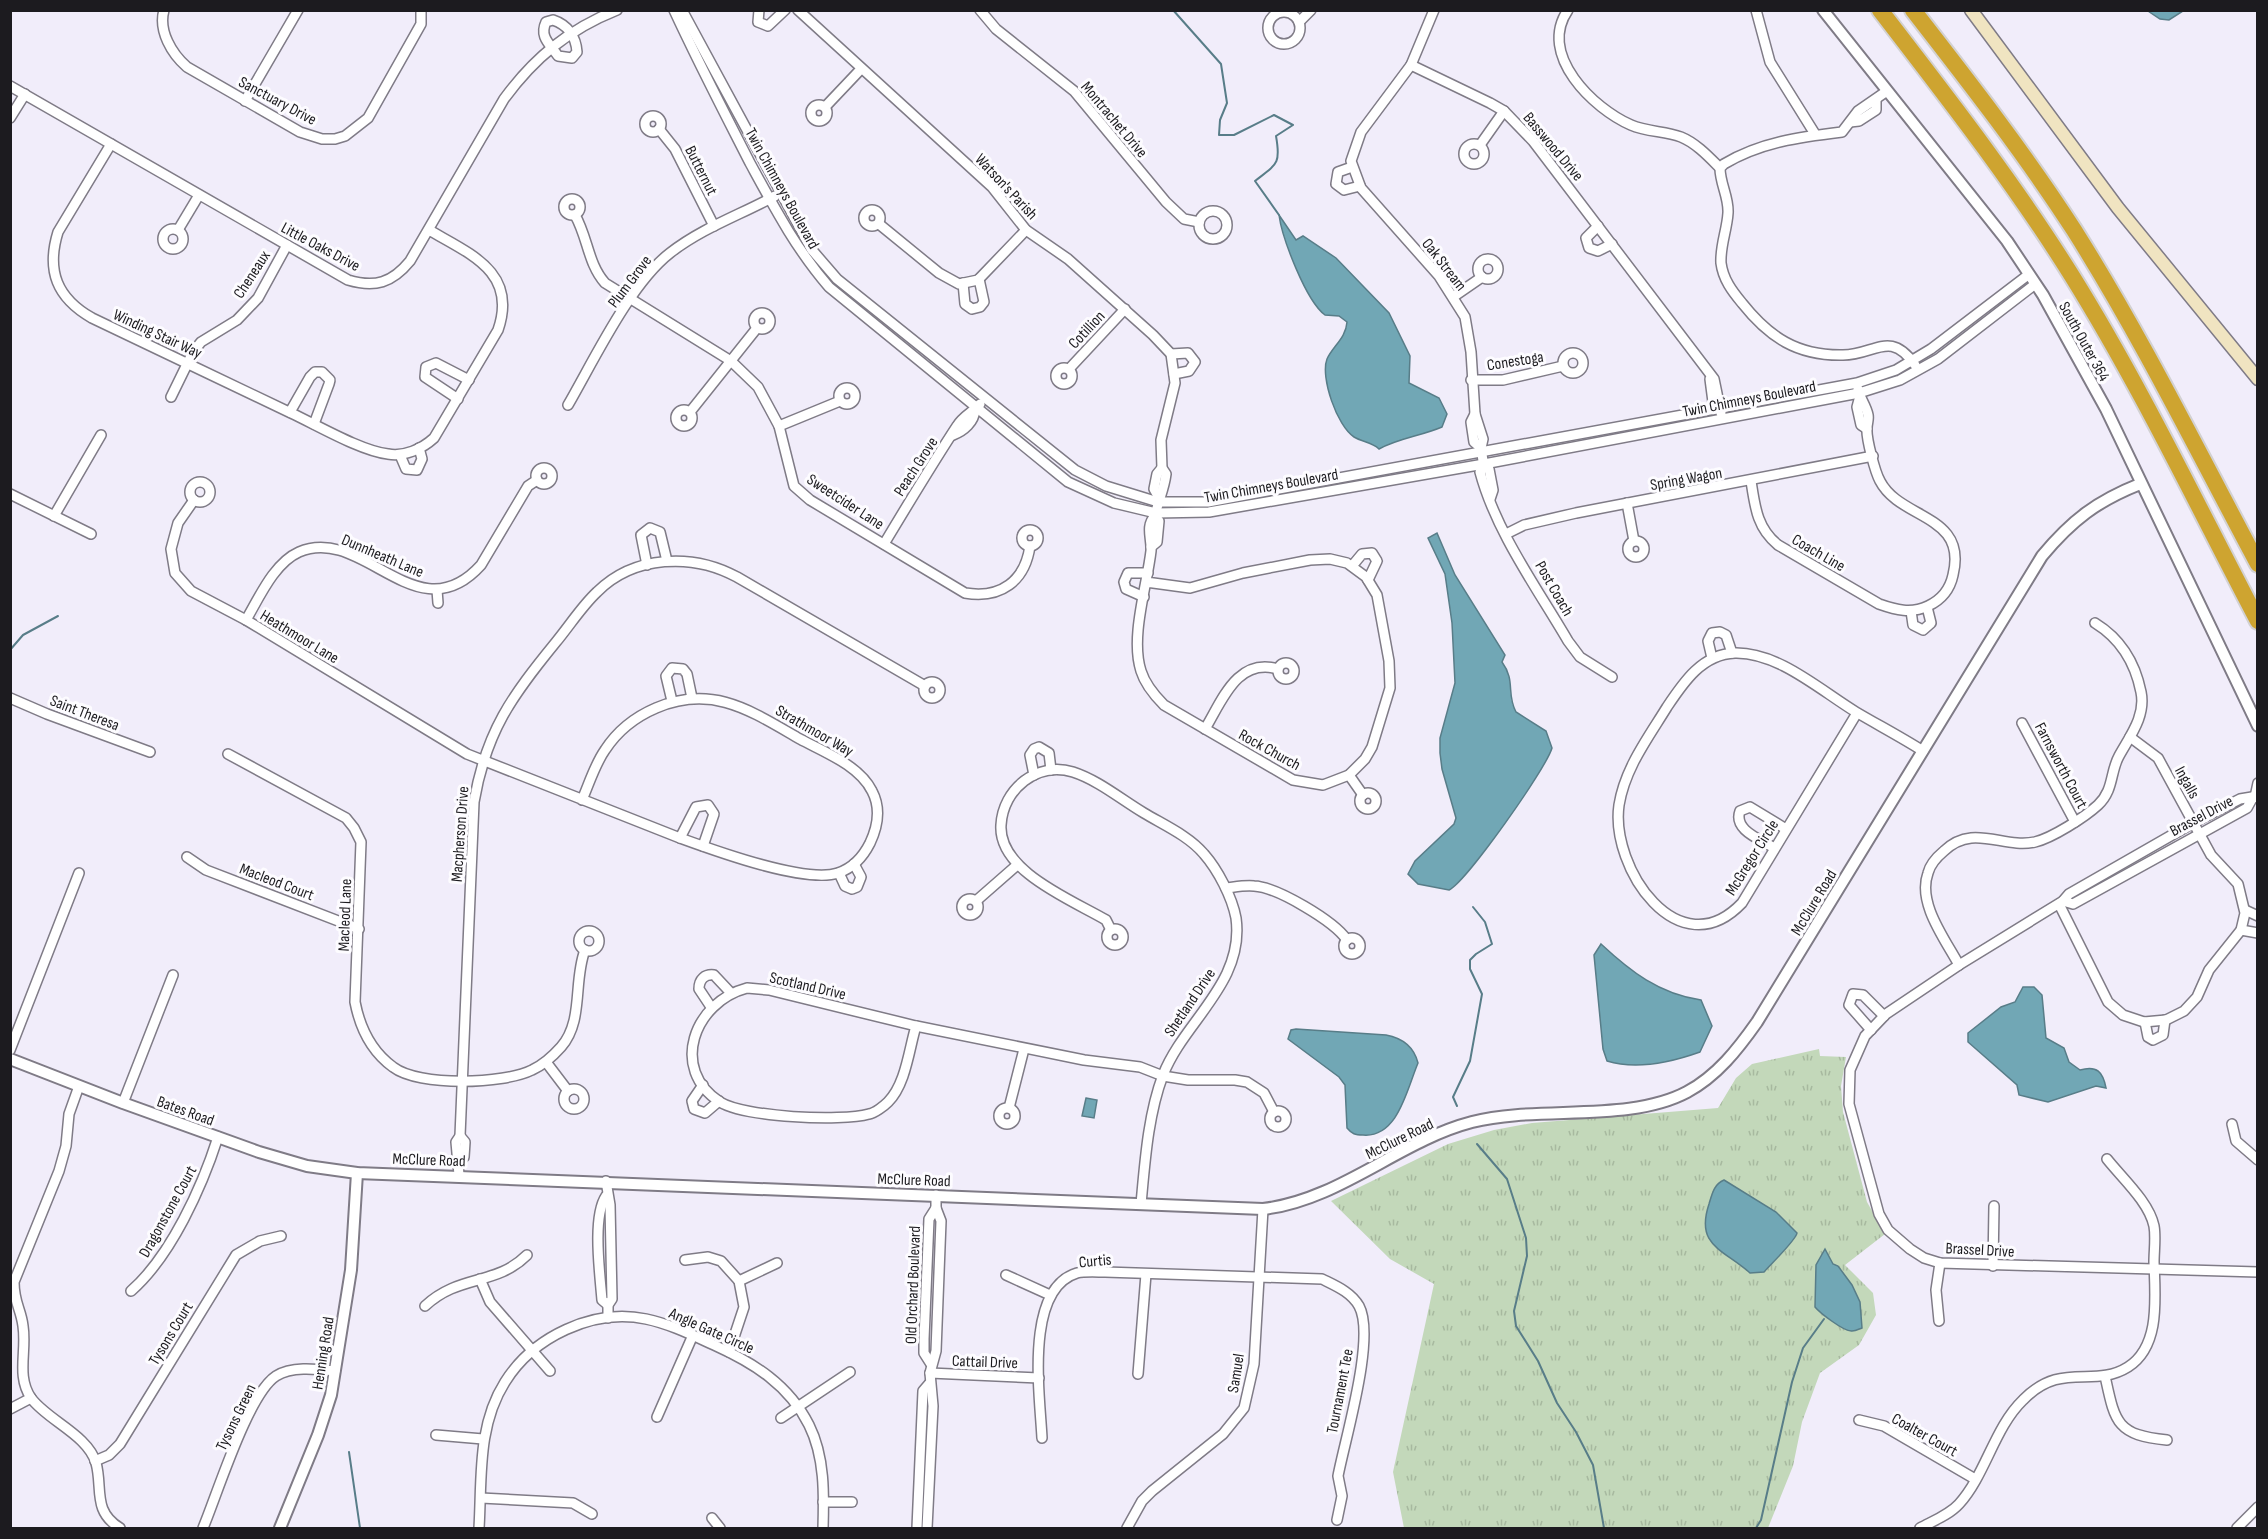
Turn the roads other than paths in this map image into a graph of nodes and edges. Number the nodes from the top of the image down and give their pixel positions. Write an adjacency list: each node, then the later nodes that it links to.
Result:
1 (298, 10): 27 (street)
2 (421, 10): 27 (street, Sanctuary Drive)
3 (617, 10): 20 (street, Little Oaks Drive)
4 (674, 10): 40 (street, Twin Chimneys Boulevard)
5 (682, 10): 38 (street, Twin Chimneys Boulevard)
6 (759, 10): 7 (street)
7 (785, 10)
8 (798, 10): 23 (street, Watson's Parish)
9 (980, 10): 42 (street, Montrachet Drive)
10 (1311, 10): 19 (street)
11 (1434, 10): 22 (street)
12 (1568, 10): 36 (street)
13 (1756, 10): 32 (street)
14 (1823, 10): 25 (street, South Outer 364)
15 (1880, 10): 116 (highway)
16 (1913, 10): 105 (highway)
17 (1971, 10): 68 (main road)
18 (161, 12): 27 (street, Sanctuary Drive)
19 (1299, 22)
20 (570, 33): 21 (street, Little Oaks Drive); 21 (street); 21 (street)
21 (551, 46): 47 (street, Little Oaks Drive)
22 (1411, 65): 29 (street, Basswood Drive); 35 (street)
23 (861, 69): 28 (street); 48 (street, Watson's Parish)
24 (10, 86): 26 (street, Little Oaks Drive)
25 (1887, 91): 32 (street); 51 (street, South Outer 364)
26 (25, 94): 30 (street); 33 (street, Little Oaks Drive)
27 (245, 101)
28 (825, 107)
29 (1504, 111): 34 (street); 45 (street, Basswood Drive)
30 (10, 118)
31 (659, 129): 44 (street, Butternut)
32 (1815, 134): 36 (street)
33 (111, 144): 39 (street, Little Oaks Drive); 63 (street, Winding Stair Way)
34 (1480, 145)
35 (1352, 167): 37 (street, Oak Stream); 37 (street)
36 (1720, 168): 61 (street)
37 (1360, 186): 56 (street, Oak Stream)
38 (780, 193): 40 (street, Plum Grove); 74 (street, Twin Chimneys Boulevard)
39 (199, 195): 46 (street); 50 (street, Little Oaks Drive)
40 (770, 199): 44 (street, Plum Grove); 78 (street, Twin Chimneys Boulevard)
41 (575, 215): 57 (street, Sweetcider Lane)
42 (1199, 222)
43 (879, 224): 54 (street)
44 (714, 226): 57 (street, Plum Grove)
45 (1598, 226): 49 (street, Basswood Drive); 49 (street)
46 (178, 230)
47 (429, 230): 50 (street, Little Oaks Drive); 69 (street, Winding Stair Way)
48 (1026, 230): 53 (street); 58 (street, Watson's Parish)
49 (1612, 244): 77 (street, Basswood Drive)
50 (287, 245): 63 (street, Cheneaux)
51 (2028, 275): 55 (street, South Outer 364); 61 (street, Twin Chimneys Boulevard)
52 (1482, 277): 56 (street)
53 (979, 279): 54 (street); 54 (street)
54 (963, 283)
55 (2034, 285): 66 (street, Twin Chimneys Boulevard); 92 (street, South Outer 364)
56 (1454, 297): 70 (street, Oak Stream)
57 (631, 300): 62 (street, Sweetcider Lane); 76 (street, Plum Grove)
58 (1125, 309): 60 (street, Watson's Parish); 65 (street, Cotillion)
59 (757, 328): 62 (street)
60 (1171, 354): 67 (street); 67 (street, Watson's Parish)
61 (1912, 360): 66 (street); 71 (street, Twin Chimneys Boulevard)
62 (731, 361): 80 (street); 83 (street, Sweetcider Lane)
63 (186, 363): 72 (street, Cheneaux); 79 (street, Winding Stair Way)
64 (1563, 366): 70 (street, Conestoga)
65 (1069, 369)
66 (1918, 370): 71 (street, Twin Chimneys Boulevard)
67 (1174, 374): 94 (street)
68 (2258, 379)
69 (469, 380): 73 (street, Winding Stair Way); 73 (street)
70 (1471, 380): 86 (street, Oak Stream)
71 (1858, 391): 77 (street, Twin Chimneys Boulevard); 81 (street, Twin Chimneys Boulevard); 88 (street, Coach Line)
72 (171, 397)
73 (458, 399): 85 (street, Winding Stair Way)
74 (985, 399): 78 (street, Peach Grove); 94 (street, Twin Chimneys Boulevard)
75 (840, 401): 83 (street)
76 (568, 405)
77 (1719, 406): 81 (street, Basswood Drive); 86 (street, Twin Chimneys Boulevard)
78 (976, 409): 97 (street, Twin Chimneys Boulevard); 102 (street, Peach Grove)
79 (291, 412): 82 (street, Winding Stair Way); 82 (street)
80 (690, 412)
81 (1722, 418): 89 (street, Twin Chimneys Boulevard)
82 (314, 424): 87 (street, Winding Stair Way)
83 (779, 426): 102 (street, Sweetcider Lane)
84 (100, 435): 98 (street)
85 (419, 448): 87 (street, Winding Stair Way); 87 (street, Winding Stair Way)
86 (1481, 450): 89 (street, Oak Stream); 94 (street, Twin Chimneys Boulevard)
87 (400, 455)
88 (1874, 456): 91 (street, Spring Wagon); 113 (street, Coach Line)
89 (1484, 465): 97 (street, Twin Chimneys Boulevard); 100 (street, Post Coach)
90 (537, 480): 110 (street, Dunnheath Lane)
91 (1751, 481): 96 (street, Spring Wagon); 114 (street, Coach Line)
92 (2140, 484): 128 (street, South Outer 364); 131 (street, McClure Road)
93 (10, 494): 98 (street)
94 (1158, 499): 97 (street)
95 (194, 500): 115 (street, Heathmoor Lane)
96 (1627, 503): 100 (street, Spring Wagon); 101 (street)
97 (1156, 515): 108 (street, Rock Church)
98 (54, 516): 99 (street)
99 (90, 534)
100 (1506, 534): 121 (street, Post Coach)
101 (1634, 541)
102 (884, 544): 103 (street, Sweetcider Lane)
103 (1030, 546)
104 (667, 561): 106 (street, Macpherson Drive); 106 (street); 122 (street, Macpherson Drive)
105 (2258, 564)
106 (647, 565): 134 (street, Macpherson Drive)
107 (1352, 566): 108 (street, Rock Church); 109 (street, Rock Church); 109 (street)
108 (1147, 577): 111 (street, Rock Church); 111 (street, Rock Church)
109 (1368, 580): 137 (street, Rock Church)
110 (436, 590): 112 (street, Dunnheath Lane); 115 (street, Dunnheath Lane)
111 (1144, 597): 129 (street, Rock Church)
112 (438, 603)
113 (1927, 607): 114 (street, Coach Line); 114 (street)
114 (1911, 611)
115 (246, 620): 134 (street, Heathmoor Lane)
116 (2258, 621)
117 (2095, 623): 130 (street)
118 (1732, 653): 119 (street, McGregor Circle); 119 (street); 126 (street, McGregor Circle)
119 (1712, 658): 148 (street, McGregor Circle)
120 (1278, 669): 129 (street)
121 (1611, 677)
122 (925, 686)
123 (10, 698): 132 (street, Saint Theresa)
124 (692, 698): 125 (street, Strathmoor Way); 125 (street); 150 (street, Strathmoor Way)
125 (672, 701): 141 (street, Strathmoor Way)
126 (1857, 713): 131 (street, McGregor Circle); 144 (street, McGregor Circle)
127 (2022, 723): 142 (street, Farnsworth Court)
128 (2258, 726)
129 (1204, 729): 137 (street, Rock Church)
130 (2130, 737): 142 (street); 143 (street, Ingalls)
131 (1923, 751): 197 (street, McClure Road)
132 (150, 752)
133 (228, 754): 159 (street, Macleod Lane)
134 (483, 760): 141 (street, Strathmoor Way); 179 (street, Macpherson Drive)
135 (1051, 770): 136 (street, Shetland Drive); 136 (street); 154 (street, Shetland Drive)
136 (1034, 775): 151 (street, Shetland Drive)
137 (1349, 775): 139 (street)
138 (2258, 783): 140 (street, Brassel Drive)
139 (1364, 795)
140 (2256, 797): 143 (street, Brassel Drive); 145 (street, Brassel Drive)
141 (582, 800): 146 (street, Strathmoor Way)
142 (2074, 822): 165 (street)
143 (2193, 823): 145 (street, Ingalls); 156 (street, Brassel Drive)
144 (1786, 829): 148 (street, McGregor Circle); 148 (street)
145 (2198, 833): 156 (street, Brassel Drive); 157 (street, Ingalls)
146 (680, 838): 147 (street, Strathmoor Way); 147 (street)
147 (703, 846): 153 (street, Strathmoor Way)
148 (1774, 848)
149 (186, 857): 159 (street, Macleod Court)
150 (854, 864): 153 (street, Strathmoor Way); 153 (street)
151 (1016, 866): 155 (street); 160 (street)
152 (79, 873): 175 (street)
153 (839, 873)
154 (1226, 888): 163 (street); 178 (street, Shetland Drive)
155 (976, 901)
156 (2061, 903): 165 (street, Brassel Drive); 171 (street, Ingalls)
157 (2245, 910): 158 (street); 161 (street, Ingalls)
158 (2258, 916)
159 (359, 929): 179 (street, Macleod Lane)
160 (1111, 930)
161 (2241, 930): 162 (street); 170 (street, Ingalls)
162 (2258, 933)
163 (1347, 940)
164 (585, 950): 177 (street)
165 (1959, 965): 169 (street, Brassel Drive)
166 (173, 975): 184 (street)
167 (730, 992): 168 (street); 168 (street); 172 (street, Scotland Drive)
168 (711, 1007): 180 (street)
169 (1884, 1016): 173 (street, Brassel Drive); 173 (street)
170 (2165, 1020): 171 (street, Ingalls); 171 (street, Ingalls)
171 (2145, 1022)
172 (916, 1026): 174 (street, Scotland Drive); 183 (street)
173 (1870, 1030): 202 (street, Brassel Drive)
174 (1024, 1048): 178 (street, Scotland Drive); 185 (street)
175 (10, 1050)
176 (10, 1059): 181 (street, Bates Road)
177 (546, 1062): 179 (street, Macleod Lane); 182 (street)
178 (1163, 1076): 186 (street, Scotland Drive); 195 (street, Shetland Drive)
179 (463, 1080): 192 (street, Macpherson Drive)
180 (703, 1085): 183 (street); 183 (street)
181 (79, 1086): 184 (street, Bates Road); 227 (street)
182 (568, 1091)
183 (719, 1101)
184 (123, 1103): 188 (street, Bates Road)
185 (1009, 1108)
186 (1274, 1112)
187 (2232, 1124): 190 (street)
188 (218, 1137): 191 (street, Bates Road); 211 (street, Dragonstone Court)
189 (2107, 1159): 204 (street)
190 (2258, 1160)
191 (357, 1173): 192 (street, McClure Road); 220 (street, Henning Road)
192 (459, 1175): 193 (street, McClure Road)
193 (606, 1181): 194 (street, McClure Road); 214 (street)
194 (936, 1195): 195 (street, McClure Road); 219 (street, Old Orchard Boulevard)
195 (1141, 1204): 197 (street, McClure Road)
196 (1994, 1206): 203 (street)
197 (1263, 1209): 208 (street, Samuel)
198 (281, 1236): 237 (street, Tysons Court)
199 (527, 1255): 209 (street)
200 (685, 1260): 210 (street)
201 (777, 1263): 210 (street)
202 (1940, 1263): 203 (street, Brassel Drive); 215 (street)
203 (1993, 1266): 204 (street, Brassel Drive)
204 (2155, 1270): 205 (street, Brassel Drive); 224 (street)
205 (2258, 1272)
206 (1146, 1274): 208 (street, Curtis); 212 (street, Curtis); 223 (street)
207 (1006, 1275): 212 (street)
208 (1258, 1277): 245 (street, Tournament Tee); 254 (street, Samuel)
209 (480, 1279): 213 (street); 217 (street)
210 (739, 1281): 218 (street)
211 (131, 1292)
212 (1050, 1295): 225 (street)
213 (425, 1306)
214 (608, 1318): 216 (street, Angle Gate Circle); 217 (street, Angle Gate Circle)
215 (1939, 1321)
216 (693, 1335): 218 (street, Angle Gate Circle); 230 (street)
217 (532, 1349): 221 (street); 235 (street, Angle Gate Circle)
218 (729, 1352): 228 (street, Angle Gate Circle)
219 (930, 1368): 225 (street, Cattail Drive); 226 (street, Old Orchard Boulevard)
220 (334, 1371): 247 (street, Tysons Green); 248 (street, Henning Road)
221 (550, 1371)
222 (850, 1372): 228 (street)
223 (1137, 1374)
224 (2105, 1376): 236 (street); 238 (street)
225 (1039, 1378): 234 (street)
226 (929, 1384): 252 (street, Old Orchard Boulevard); 253 (street, Old Orchard Boulevard)
227 (31, 1398): 229 (street); 237 (street)
228 (798, 1407): 231 (street); 240 (street, Angle Gate Circle)
229 (10, 1409)
230 (657, 1418)
231 (781, 1418)
232 (1859, 1420): 238 (street, Coalter Court)
233 (436, 1435): 235 (street)
234 (1042, 1438)
235 (483, 1439): 239 (street, Angle Gate Circle)
236 (2167, 1440)
237 (96, 1461): 246 (street)
238 (1975, 1479): 255 (street)
239 (481, 1498): 243 (street); 249 (street, Angle Gate Circle)
240 (823, 1502): 241 (street); 251 (street, Angle Gate Circle)
241 (852, 1502)
242 (2258, 1507): 256 (street)
243 (592, 1514)
244 (712, 1518): 250 (street)
245 (1337, 1520)
246 (120, 1528)
247 (203, 1528)
248 (280, 1528)
249 (480, 1528)
250 (720, 1528)
251 (823, 1528)
252 (917, 1528)
253 (927, 1528)
254 (1127, 1528)
255 (1920, 1528)
256 (2237, 1528)

